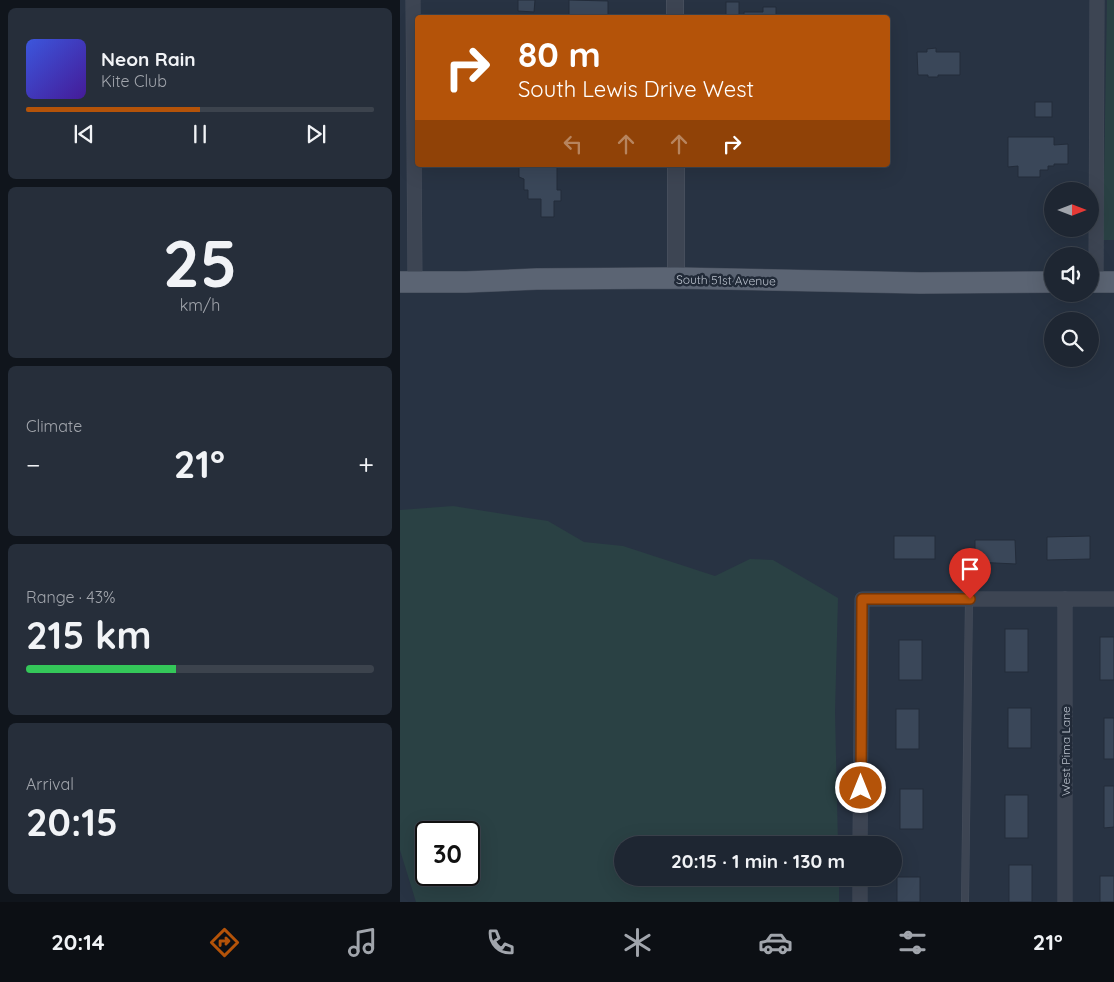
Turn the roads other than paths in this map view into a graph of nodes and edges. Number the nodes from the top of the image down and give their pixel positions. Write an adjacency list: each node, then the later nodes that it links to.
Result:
1 (413, 0): 7 (street)
2 (675, 0): 4 (street)
3 (1096, 0): 9 (street)
4 (675, 15)
5 (676, 167): 6 (street)
6 (676, 278): 7 (main road, South 51st Avenue); 8 (main road, South 51st Avenue)
7 (408, 282)
8 (1044, 282)
9 (1100, 282)
10 (970, 599): 11 (street); 13 (street); 16 (lane)
11 (1064, 599): 12 (street); 17 (street, West Pima Lane)
12 (1114, 599)
13 (860, 836)
14 (860, 886): 15 (street)
15 (860, 902)
16 (965, 902)
17 (1064, 902)

